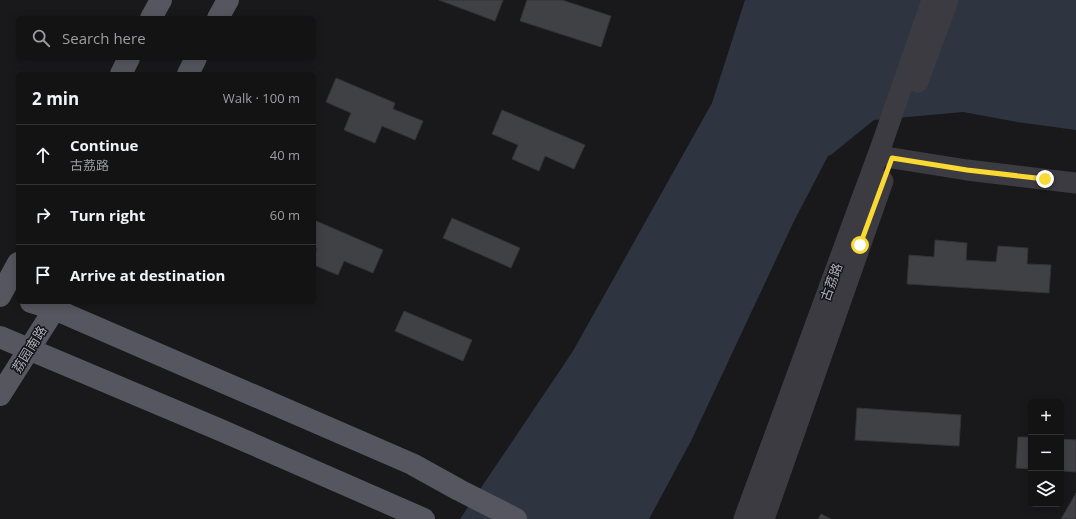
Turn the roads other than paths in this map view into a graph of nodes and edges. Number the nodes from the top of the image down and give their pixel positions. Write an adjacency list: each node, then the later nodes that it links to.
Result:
1 (161, 0): 5 (main road)
2 (228, 0): 6 (main road)
3 (932, 0): 11 (street, 古荔路)
4 (948, 0): 11 (street, 古荔路)
5 (152, 16)
6 (219, 16)
7 (128, 60): 9 (main road)
8 (195, 60): 10 (main road)
9 (121, 72)
10 (189, 72)
11 (890, 147): 12 (street); 21 (street, 古荔路); 22 (street, 古荔路)
12 (1076, 183)
13 (16, 268): 14 (main road)
14 (5, 295)
15 (56, 305): 17 (main road, 荔园南路); 20 (main road)
16 (0, 337): 17 (main road)
17 (29, 350): 18 (main road, 荔园南路); 19 (main road)
18 (0, 395)
19 (424, 519)
20 (516, 519)
21 (744, 519)
22 (764, 519)

